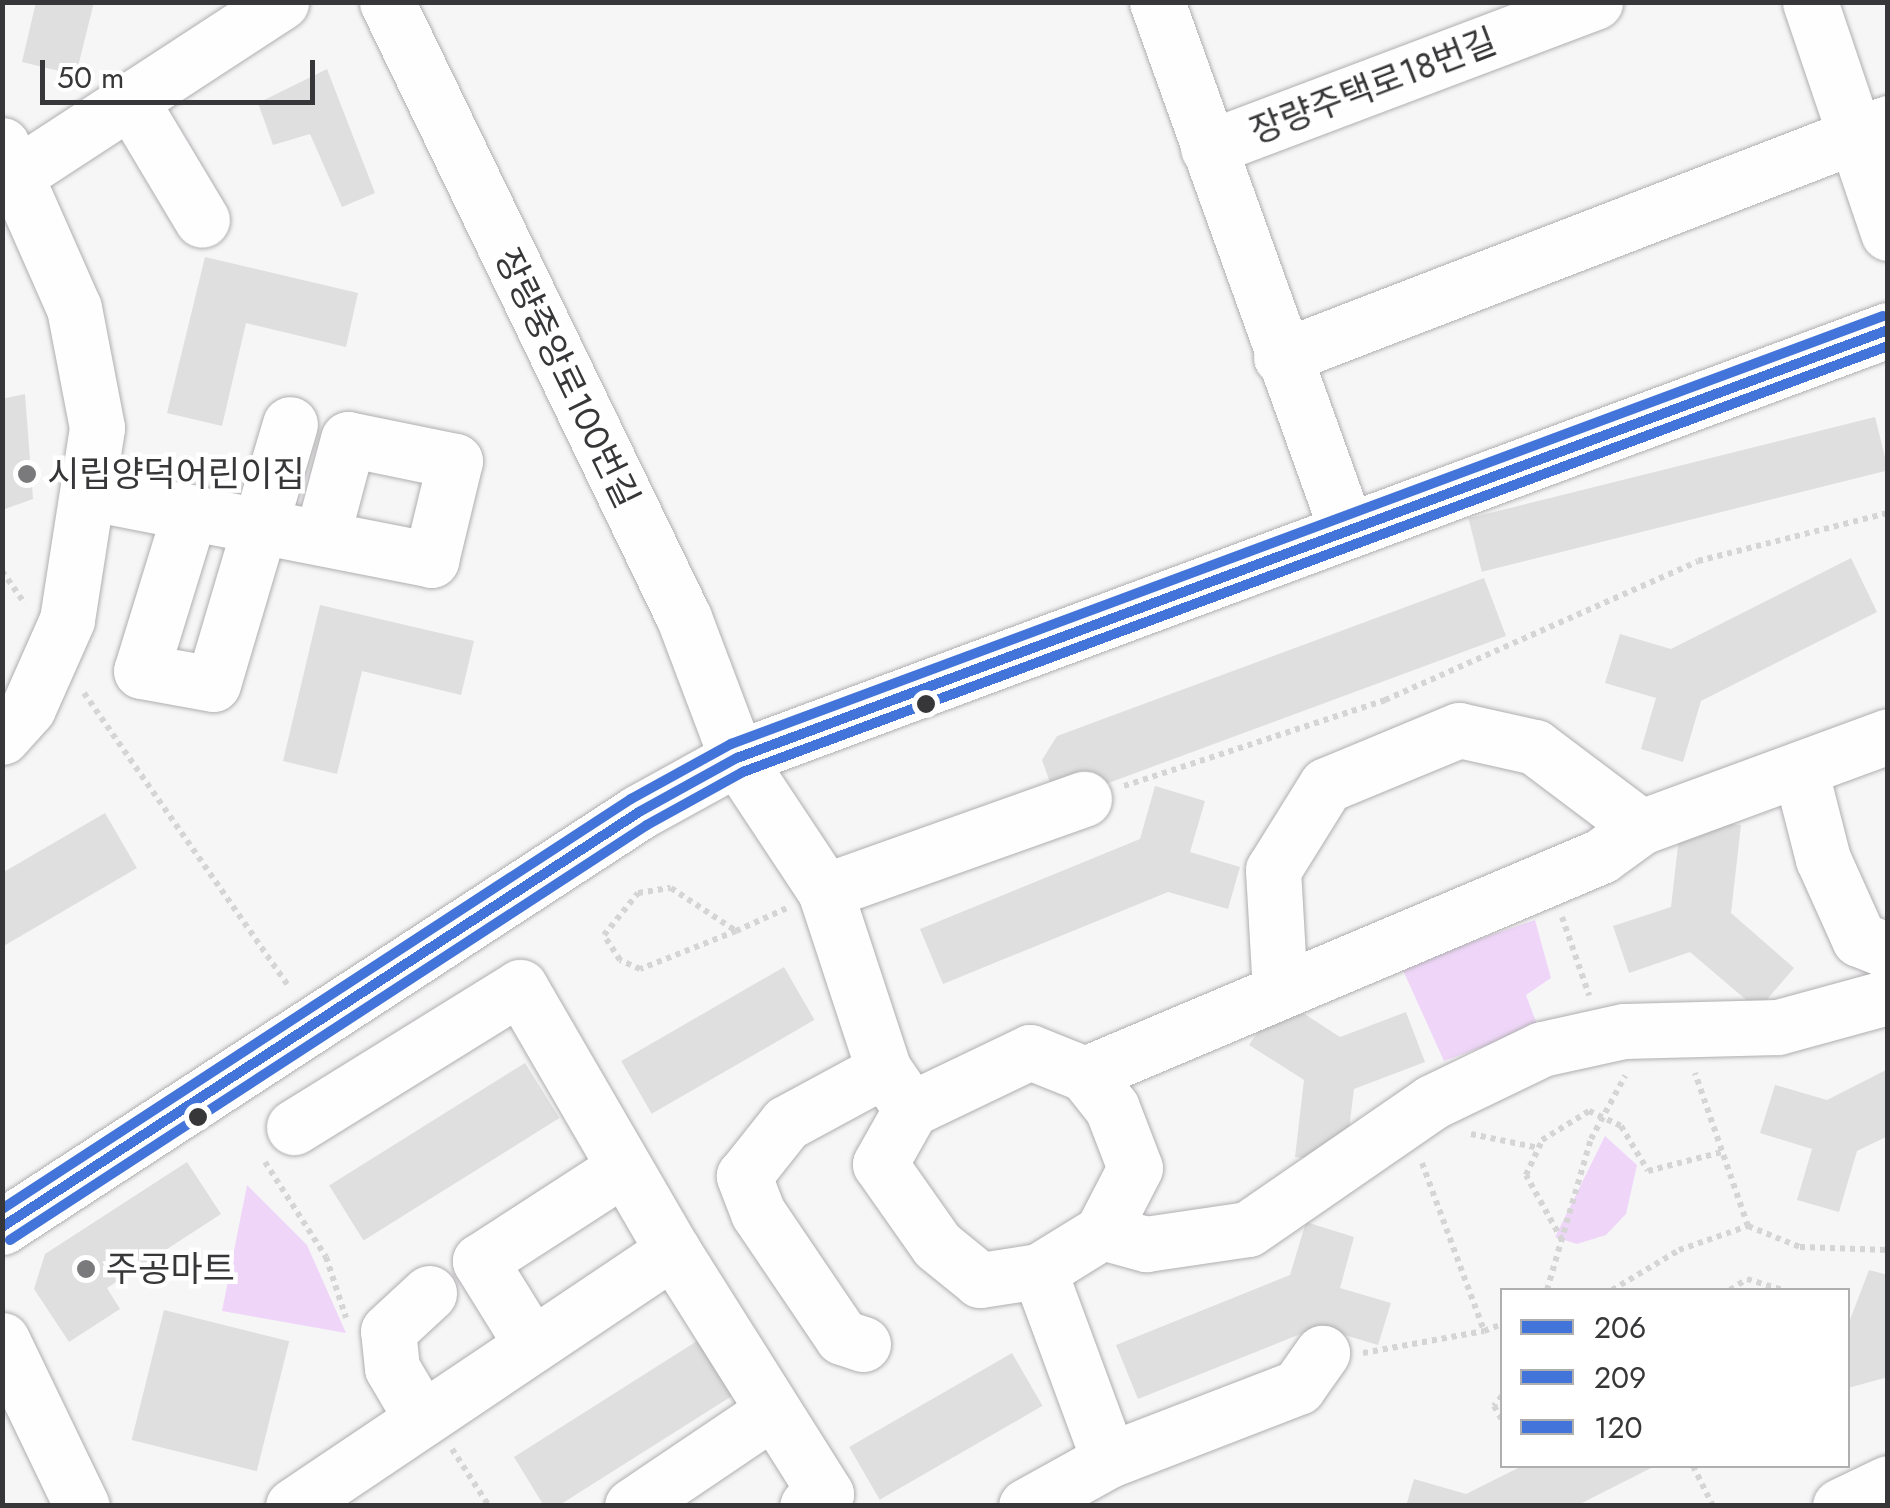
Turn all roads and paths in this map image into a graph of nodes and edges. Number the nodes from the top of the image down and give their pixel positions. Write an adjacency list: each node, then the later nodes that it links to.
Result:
1 (280, 2): 6 (street)
2 (387, 2): 24 (street, 장량중앙로100번길)
3 (1157, 2): 8 (street)
4 (1595, 2): 8 (street, 장량주택로18번길)
5 (1810, 2): 7 (street)
6 (132, 103): 9 (street); 10 (street)
7 (1872, 129): 11 (street); 13 (street)
8 (1208, 148): 13 (street)
9 (11, 159): 15 (street)
10 (202, 220)
11 (1888, 232)
12 (1888, 330): 19 (street)
13 (1281, 357): 19 (street)
14 (290, 424): 18 (street)
15 (91, 493): 16 (street); 21 (street)
16 (190, 512): 18 (street); 18 (street)
17 (1888, 513): 26 (path)
18 (256, 525): 20 (street)
19 (1346, 528): 24 (street)
20 (322, 537)
21 (54, 649): 23 (street); 34 (path)
22 (1888, 736): 25 (street)
23 (2, 738)
24 (738, 758): 29 (street, 장량중앙로100번길); 34 (street)
25 (1800, 769): 27 (street); 31 (street)
26 (1084, 799): 29 (street)
27 (1641, 826): 28 (street); 32 (street)
28 (1549, 878): 32 (street); 35 (path)
29 (825, 892): 30 (path); 37 (street, 장량중앙로100번길)
30 (736, 931): 30 (path)
31 (1888, 951)
32 (1280, 991): 36 (street)
33 (1888, 998): 35 (street)
34 (316, 1024): 44 (street)
35 (1644, 1032): 38 (path); 39 (street); 41 (path)
36 (1085, 1074): 37 (street); 45 (street)
37 (898, 1089): 49 (street); 59 (street)
38 (1603, 1118): 41 (path); 46 (path); 46 (path)
39 (1406, 1121): 45 (street); 56 (path)
40 (274, 1136): 42 (street); 57 (path)
41 (1722, 1152): 43 (path)
42 (622, 1170): 48 (street); 60 (street)
43 (1748, 1226): 47 (path); 51 (path)
44 (2, 1227)
45 (1102, 1232): 49 (street)
46 (1562, 1240): 50 (path)
47 (1888, 1250)
48 (673, 1252): 60 (street); 62 (street)
49 (1039, 1271): 64 (street)
50 (1548, 1288)
51 (1615, 1288)
52 (1733, 1288): 53 (path)
53 (1777, 1288)
54 (429, 1293): 63 (street)
55 (1500, 1325): 56 (path)
56 (1484, 1331): 61 (path)
57 (353, 1339)
58 (2, 1340): 67 (street)
59 (863, 1344)
60 (532, 1345): 63 (street)
61 (1322, 1352): 64 (street)
62 (773, 1411): 70 (street); 71 (street)
63 (426, 1417): 68 (street); 69 (path)
64 (1110, 1460): 72 (street)
65 (1694, 1468): 73 (path)
66 (1888, 1483): 74 (street)
67 (81, 1505)
68 (293, 1506)
69 (489, 1506)
70 (632, 1506)
71 (807, 1506)
72 (1026, 1506)
73 (1713, 1506)
74 (1840, 1506)

